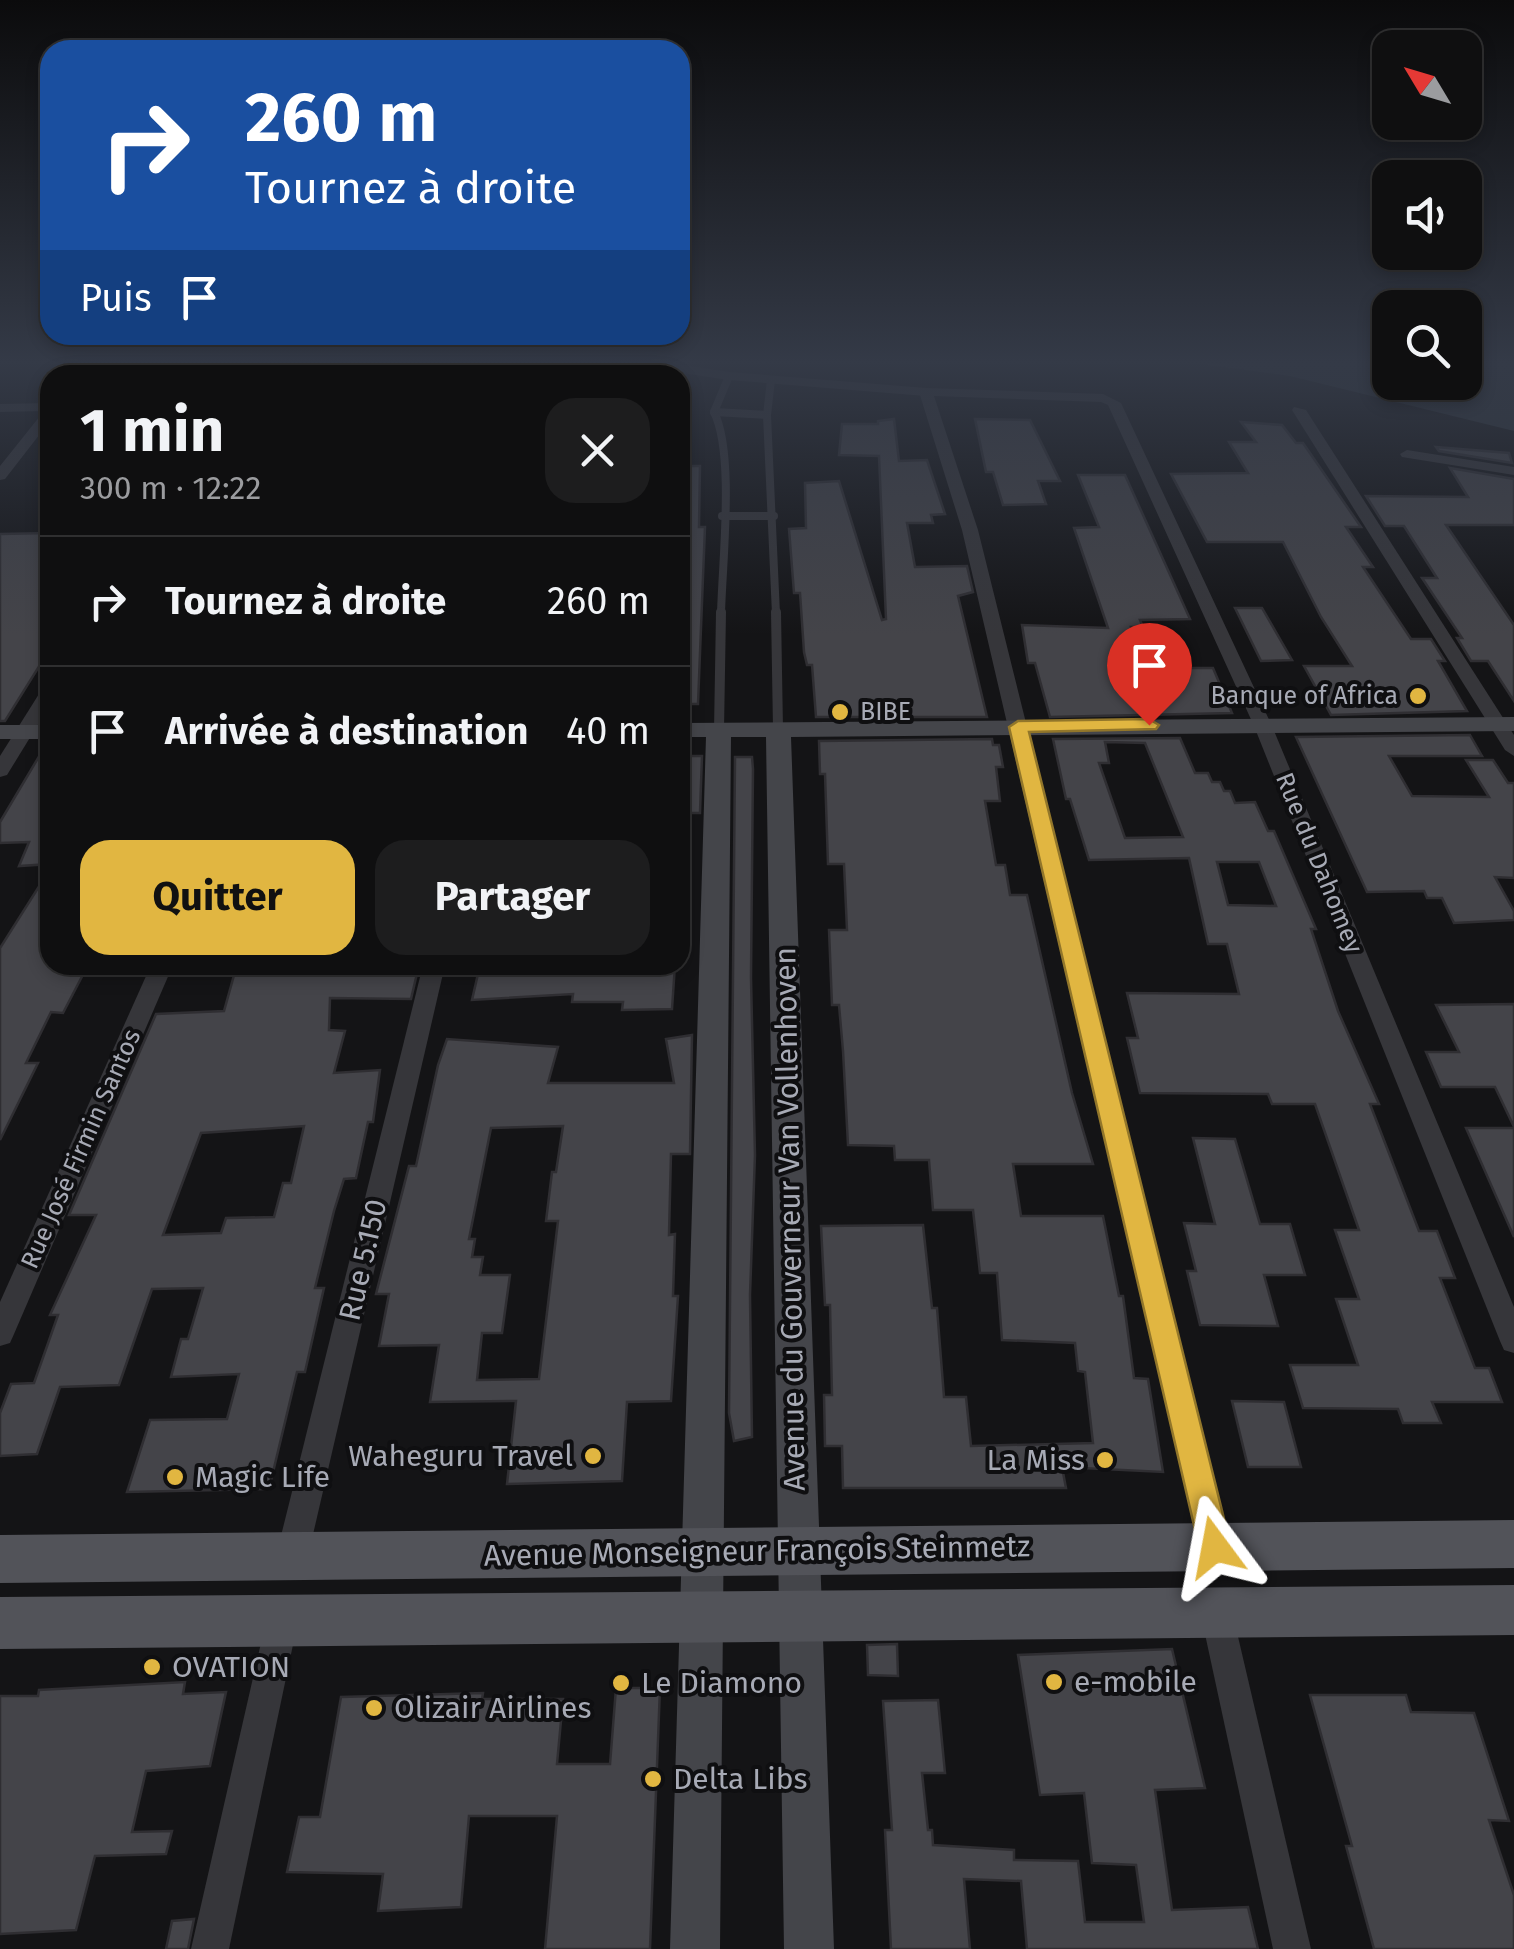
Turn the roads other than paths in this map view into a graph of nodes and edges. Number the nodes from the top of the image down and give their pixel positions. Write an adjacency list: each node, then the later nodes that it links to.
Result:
1 (17, 454): 9 (street)
2 (723, 454): 10 (lane)
3 (770, 454): 11 (lane)
4 (946, 454): 15 (street)
5 (1138, 454): 14 (street, Rue du Dahomey)
6 (1329, 454): 13 (street)
7 (1407, 454): 8 (street)
8 (1514, 472)
9 (0, 476)
10 (722, 516): 11 (lane); 18 (lane)
11 (774, 516): 16 (lane)
12 (40, 707): 19 (street)
13 (1506, 724): 14 (main road); 20 (street)
14 (1263, 726): 15 (main road); 25 (street, Rue du Dahomey)
15 (1018, 727): 16 (main road); 27 (street)
16 (778, 729): 18 (main road); 28 (main road, Avenue du Gouverneur Van Vollenhoven)
17 (690, 730): 18 (main road)
18 (719, 730): 29 (main road)
19 (25, 732): 21 (street)
20 (1514, 750)
21 (0, 770)
22 (158, 975): 24 (street, Rue José Firmin Santos)
23 (432, 975): 30 (street, Rue 5.150)
24 (0, 1334)
25 (1514, 1341)
26 (1514, 1544): 27 (main road, Avenue Monseigneur François Steinmetz)
27 (1215, 1547): 28 (main road, Avenue Monseigneur François Steinmetz)
28 (798, 1551): 29 (main road, Avenue Monseigneur François Steinmetz); 35 (main road, Avenue du Gouverneur Van Vollenhoven)
29 (703, 1552): 30 (main road, Avenue Monseigneur François Steinmetz); 34 (main road)
30 (292, 1556): 31 (main road, Avenue Monseigneur François Steinmetz)
31 (0, 1559)
32 (1514, 1610): 33 (main road)
33 (1216, 1611): 35 (main road); 41 (street)
34 (703, 1617): 35 (main road); 36 (main road); 39 (main road)
35 (798, 1617): 40 (main road, Avenue du Gouverneur Van Vollenhoven)
36 (282, 1621): 37 (main road); 38 (street)
37 (0, 1624)
38 (210, 1949)
39 (696, 1949)
40 (809, 1949)
41 (1292, 1949)

